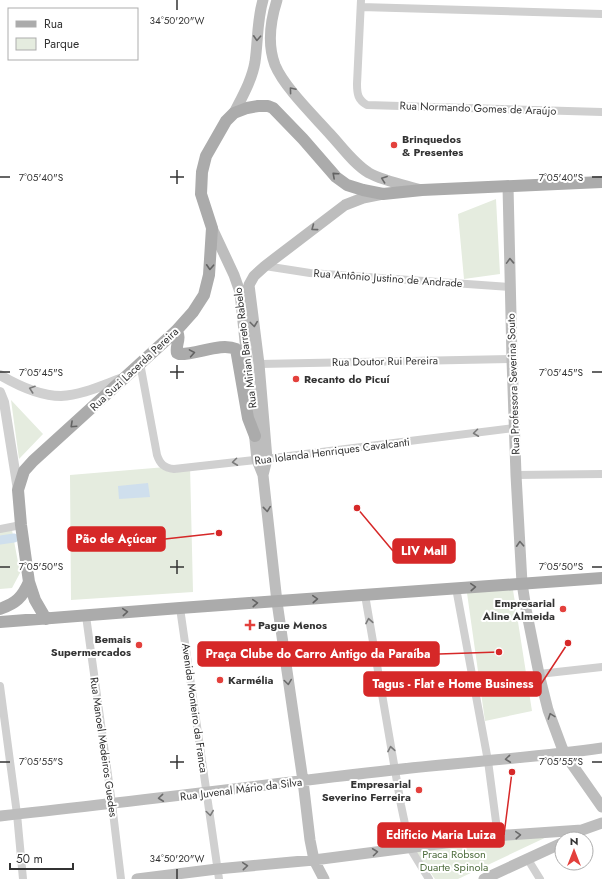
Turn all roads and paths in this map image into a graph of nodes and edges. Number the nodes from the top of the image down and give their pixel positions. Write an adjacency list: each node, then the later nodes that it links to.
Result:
1 (263, 0): 6 (main road, Rua Mirian Barreto Rabelo, one-way to 6)
2 (277, 0): 9 (main road, one-way to 2)
3 (361, 3): 4 (street); 5 (street, Rua Normando Gomes de Araújo)
4 (602, 14)
5 (602, 112)
6 (234, 113): 10 (main road, one-way to 6); 11 (main road, Rua Mirian Barreto Rabelo)
7 (602, 182): 8 (main road)
8 (508, 186): 9 (main road); 13 (main road, Rua Professora Severina Souto, one-way to 8)
9 (422, 190): 10 (main road)
10 (383, 194): 12 (main road, Rua Mirian Barreto Rabelo, one-way to 12)
11 (212, 228): 14 (main road, Rua Suzi Lacerda Pereira, one-way to 14); 23 (main road, Rua Mirian Barreto Rabelo)
12 (264, 266): 13 (street, Rua Antônio Justino de Andrade); 17 (main road, Rua Mirian Barreto Rabelo, one-way to 17)
13 (511, 287): 15 (main road, Rua Professora Severina Souto)
14 (176, 331): 16 (main road, Rua Suzi Lacerda Pereira); 23 (main road, one-way to 23)
15 (512, 359): 17 (street, Rua Doutor Rui Pereira); 22 (main road, Rua Professora Severina Souto)
16 (140, 363): 19 (main road, Rua Suzi Lacerda Pereira); 24 (street, Rua Iolanda Henriques Cavalcanti, one-way to 16)
17 (259, 364): 24 (main road, Rua Mirian Barreto Rabelo)
18 (0, 375): 19 (street, one-way to 18)
19 (123, 378): 27 (main road, Rua Suzi Lacerda Pereira, one-way to 27)
20 (0, 392): 21 (street)
21 (2, 403): 27 (street)
22 (514, 428): 24 (street, Rua Iolanda Henriques Cavalcanti, one-way to 24); 26 (main road, Rua Professora Severina Souto)
23 (255, 436): 24 (main road, Rua Mirian Barreto Rabelo)
24 (262, 459): 35 (main road, Rua Mirian Barreto Rabelo, one-way to 35)
25 (602, 474): 26 (street)
26 (516, 475): 32 (main road, Rua Professora Severina Souto, one-way to 26)
27 (18, 490): 28 (main road)
28 (21, 525): 29 (street); 31 (main road)
29 (0, 528)
30 (602, 578): 32 (main road)
31 (29, 582): 37 (main road); 39 (main road)
32 (522, 583): 33 (main road, one-way to 32); 42 (main road, Rua Professora Severina Souto)
33 (456, 588): 34 (main road); 46 (street)
34 (364, 595): 35 (main road, one-way to 34); 47 (street, one-way to 34)
35 (277, 602): 36 (main road, one-way to 35); 48 (main road, Rua Mirian Barreto Rabelo, one-way to 48)
36 (180, 608): 38 (main road, one-way to 36); 49 (street, Avenida Monteiro da Franca)
37 (0, 609)
38 (86, 616): 39 (main road); 50 (street, Rua Manoel Medeiros Guedes)
39 (46, 619): 40 (main road)
40 (0, 622)
41 (602, 667): 42 (street)
42 (539, 674): 45 (main road, Rua Professora Severina Souto, one-way to 42)
43 (0, 686): 52 (street)
44 (602, 748): 45 (main road, Rua Juvenal Mário da Silva)
45 (564, 753): 46 (main road, Rua Juvenal Mário da Silva, one-way to 46); 51 (main road, Rua Professora Severina Souto)
46 (488, 761): 47 (main road, Rua Juvenal Mário da Silva); 56 (street)
47 (395, 770): 48 (main road, Rua Juvenal Mário da Silva); 58 (street)
48 (303, 781): 49 (main road, Rua Juvenal Mário da Silva); 60 (main road, Rua Mirian Barreto Rabelo)
49 (207, 793): 50 (main road, Rua Juvenal Mário da Silva, one-way to 50); 61 (street, Avenida Monteiro da Franca, one-way to 61)
50 (112, 804): 52 (main road, Rua Juvenal Mário da Silva); 63 (street, Rua Manoel Medeiros Guedes)
51 (602, 807)
52 (17, 814): 53 (main road, Rua Juvenal Mário da Silva); 62 (street)
53 (0, 816)
54 (602, 823): 55 (main road)
55 (582, 830): 56 (main road, one-way to 55)
56 (498, 837): 58 (main road)
57 (554, 846): 59 (main road)
58 (410, 848): 60 (main road, one-way to 58); 66 (street)
59 (527, 858): 67 (main road); 68 (street)
60 (314, 860): 61 (main road, one-way to 60); 65 (main road, Rua Mirian Barreto Rabelo)
61 (218, 874): 64 (main road)
62 (23, 879)
63 (121, 879)
64 (137, 879)
65 (324, 879)
66 (429, 879)
67 (484, 879)
68 (540, 879)

